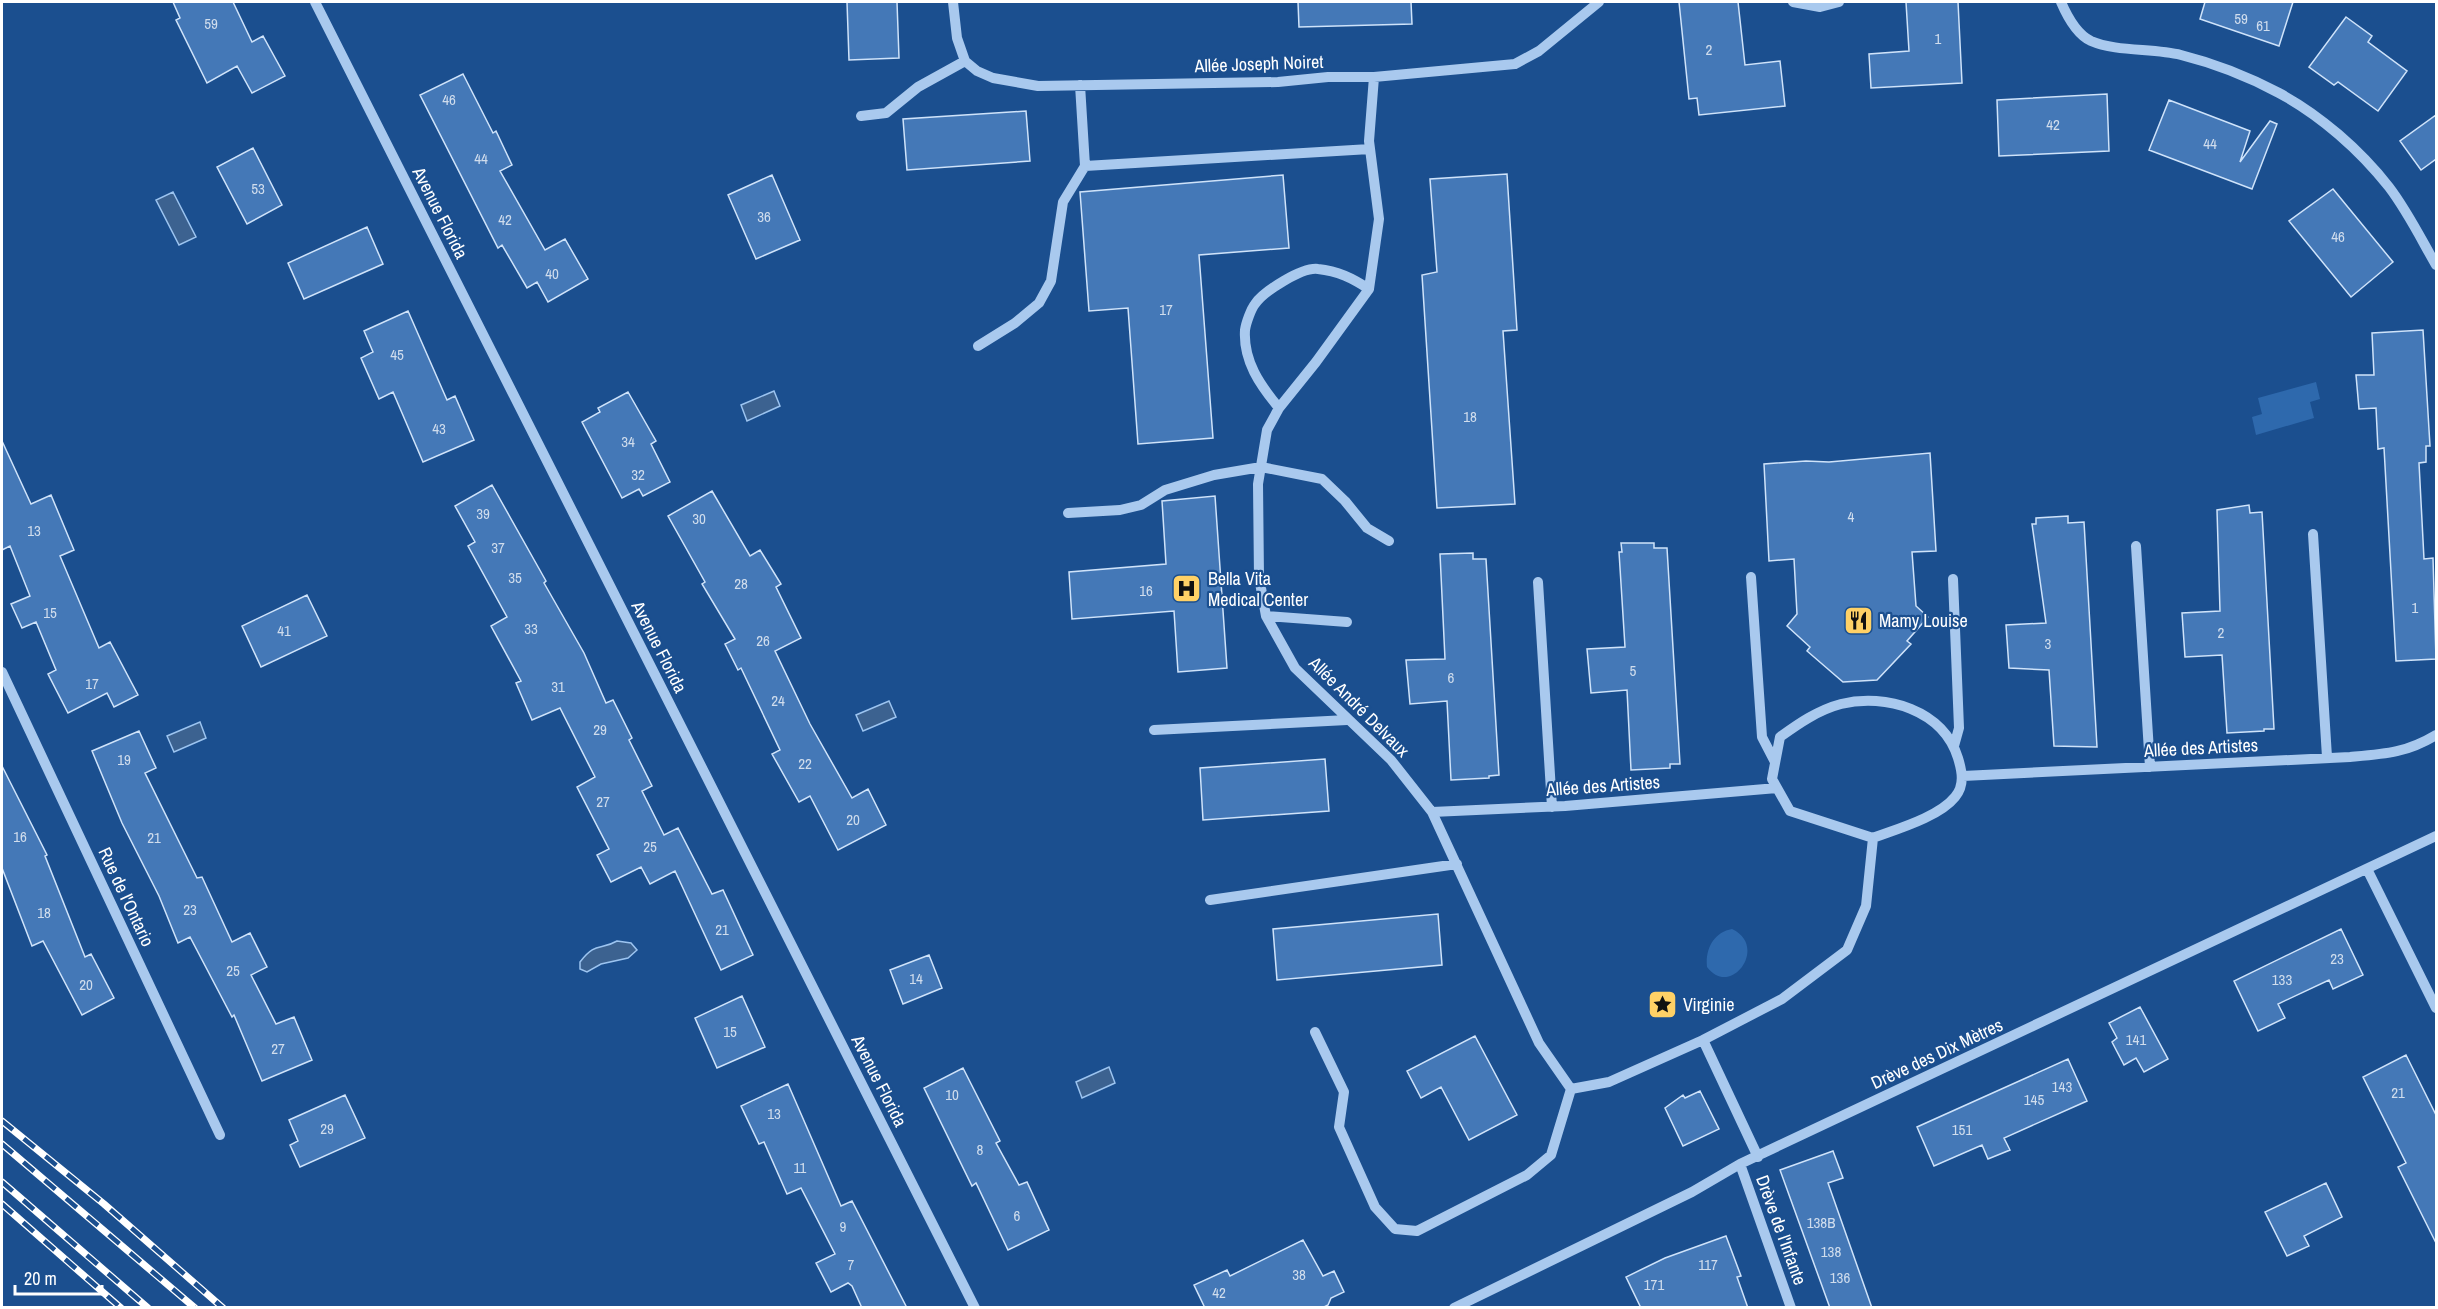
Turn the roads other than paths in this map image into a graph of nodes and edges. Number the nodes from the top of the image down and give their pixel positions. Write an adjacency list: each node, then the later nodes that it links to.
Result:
1 (315, 2): 51 (street, Avenue Florida)
2 (953, 2): 7 (street)
3 (1599, 2): 8 (street, Allée Joseph Noiret)
4 (1793, 2): 5 (street)
5 (1839, 2)
6 (2061, 2): 13 (street)
7 (965, 61): 9 (street, Allée Joseph Noiret); 10 (street)
8 (1374, 77): 9 (street, Allée Joseph Noiret); 11 (street, Allée André Delvaux)
9 (1080, 85): 12 (street)
10 (861, 116)
11 (1370, 149): 12 (street); 14 (street, Allée André Delvaux)
12 (1085, 166): 15 (street)
13 (2436, 265)
14 (1369, 289): 16 (street, Allée André Delvaux); 16 (street)
15 (978, 346)
16 (1279, 408): 17 (street, Allée André Delvaux)
17 (1261, 467): 18 (street); 20 (street); 25 (street, Allée André Delvaux)
18 (1068, 513)
19 (2313, 534): 32 (street)
20 (1389, 540)
21 (2136, 546): 34 (street)
22 (1751, 576): 33 (street)
23 (1953, 579): 31 (street)
24 (1538, 582): 37 (street)
25 (1266, 616): 26 (street); 28 (street, Allée André Delvaux)
26 (1347, 622)
27 (2, 672): 48 (street, Rue de l'Ontario)
28 (1347, 720): 29 (street); 38 (street, Allée André Delvaux)
29 (1154, 730)
30 (2436, 735): 32 (street, Allée des Artistes)
31 (1954, 746): 33 (street); 35 (street)
32 (2327, 758): 34 (street, Allée des Artistes)
33 (1775, 762): 36 (street)
34 (2151, 767): 35 (street, Allée des Artistes)
35 (1963, 776): 40 (street)
36 (1777, 788): 37 (street, Allée des Artistes); 40 (street)
37 (1552, 807): 38 (street, Allée des Artistes)
38 (1432, 813): 41 (street, Allée André Delvaux)
39 (2436, 836): 42 (street, Drève des Dix Mètres)
40 (1873, 838): 46 (street)
41 (1457, 864): 43 (street); 47 (street, Allée André Delvaux)
42 (2367, 869): 44 (street); 49 (street, Drève des Dix Mètres)
43 (1210, 900)
44 (2436, 1008)
45 (1315, 1032): 47 (street)
46 (1703, 1040): 47 (street); 49 (street)
47 (1571, 1089)
48 (220, 1135)
49 (1758, 1157): 50 (street, Drève des Dix Mètres)
50 (1740, 1164): 52 (street, Drève des Dix Mètres); 53 (street, Drève de l'Infante)
51 (975, 1308)
52 (1454, 1308)
53 (1791, 1308)

